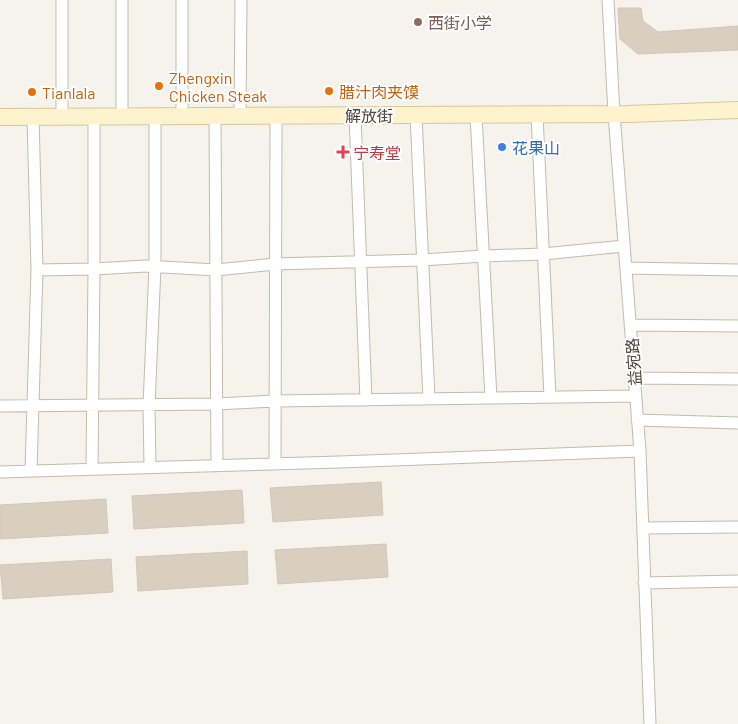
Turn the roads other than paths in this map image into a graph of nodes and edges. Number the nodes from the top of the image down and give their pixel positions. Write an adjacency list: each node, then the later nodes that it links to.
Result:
1 (62, 0): 10 (street)
2 (122, 0): 11 (street)
3 (182, 0): 12 (street)
4 (241, 0): 13 (street)
5 (608, 0): 8 (street, 益宛路)
6 (738, 101): 8 (main road)
7 (0, 106): 10 (main road)
8 (614, 109): 9 (main road, 解放街); 13 (main road); 14 (main road, 解放街); 24 (street, 益宛路)
9 (738, 110)
10 (62, 111): 11 (main road); 19 (main road, 解放街); 20 (main road, 解放街)
11 (122, 111): 12 (main road); 20 (main road, 解放街); 21 (main road, 解放街)
12 (182, 111): 13 (main road); 21 (main road, 解放街); 22 (main road, 解放街)
13 (241, 111): 15 (main road, 解放街); 22 (main road, 解放街)
14 (537, 114): 18 (main road, 解放街); 25 (street)
15 (276, 115): 16 (main road, 解放街); 29 (street)
16 (356, 115): 17 (main road, 解放街); 28 (street)
17 (416, 115): 18 (main road, 解放街); 27 (street)
18 (476, 115): 26 (street)
19 (33, 116): 23 (main road, 解放街); 33 (street)
20 (94, 116): 32 (street)
21 (155, 116): 30 (street)
22 (215, 116): 34 (street)
23 (0, 117)
24 (624, 246): 25 (street); 31 (street, 益宛路)
25 (543, 254): 26 (street); 41 (street)
26 (484, 256): 27 (street); 42 (street)
27 (422, 260): 28 (street); 43 (street)
28 (361, 262): 29 (street); 44 (street)
29 (275, 264): 34 (street); 45 (street)
30 (154, 267): 32 (street); 34 (street); 48 (street)
31 (626, 268): 35 (street); 36 (street, 益宛路)
32 (94, 269): 33 (street); 47 (street)
33 (37, 270): 50 (street)
34 (216, 270): 46 (street)
35 (738, 270)
36 (630, 325): 37 (street); 38 (street, 益宛路)
37 (738, 326)
38 (634, 378): 39 (street); 40 (street, 益宛路)
39 (738, 379)
40 (635, 396): 41 (street); 51 (street, 益宛路)
41 (550, 397): 42 (street)
42 (492, 398): 43 (street)
43 (429, 399): 44 (street)
44 (366, 400): 45 (street)
45 (275, 401): 46 (street); 54 (street)
46 (216, 404): 48 (street); 55 (street)
47 (93, 405): 48 (street); 50 (street); 57 (street)
48 (150, 405): 56 (street)
49 (0, 406): 50 (street)
50 (33, 406): 58 (street)
51 (637, 420): 52 (street); 53 (street, 益宛路)
52 (738, 423)
53 (640, 451): 54 (street); 60 (street, 益宛路)
54 (275, 464): 55 (street)
55 (217, 465): 56 (street)
56 (150, 467): 57 (street)
57 (92, 469): 58 (street)
58 (31, 471): 59 (street)
59 (0, 472)
60 (643, 528): 61 (street); 63 (street, 益宛路)
61 (738, 528)
62 (738, 581): 63 (street)
63 (644, 583): 64 (street, 益宛路)
64 (650, 724)

